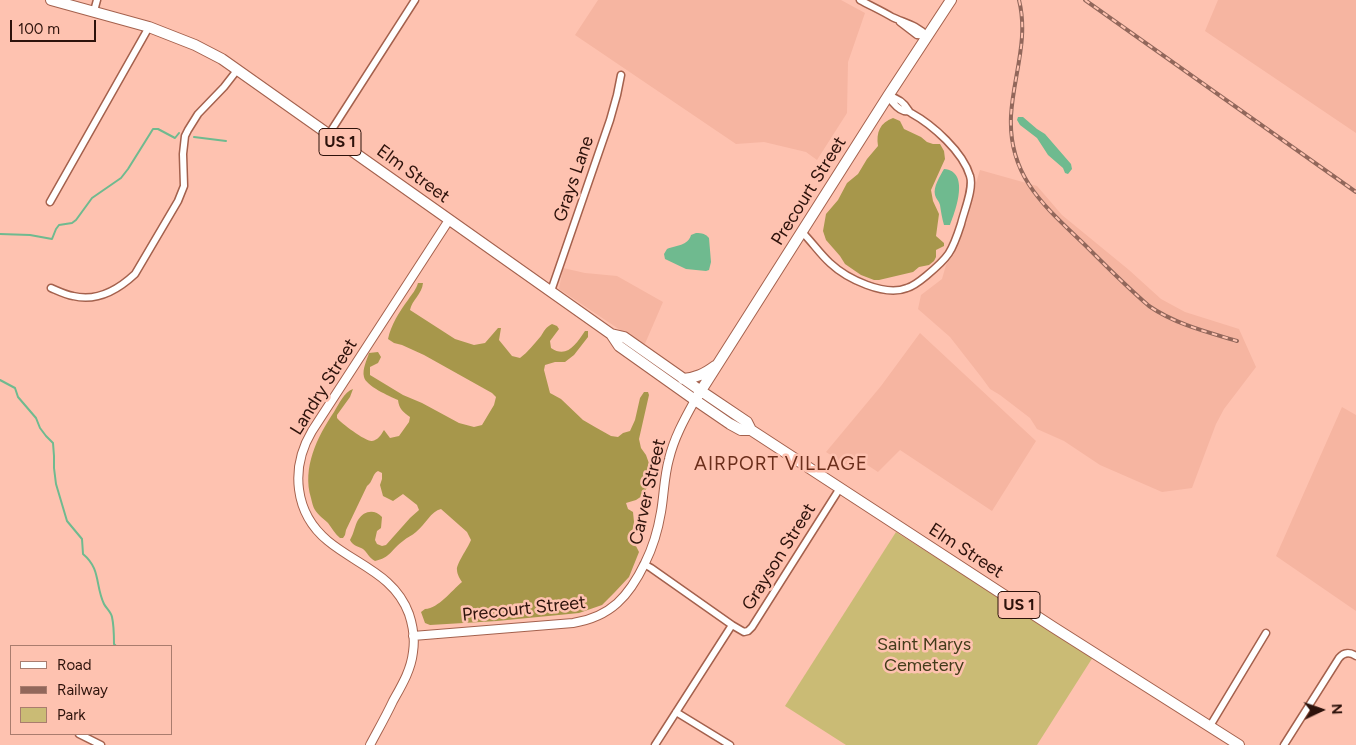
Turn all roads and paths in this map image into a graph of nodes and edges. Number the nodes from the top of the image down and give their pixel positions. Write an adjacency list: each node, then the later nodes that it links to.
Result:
1 (51, 0): 6 (main road, Elm Street / US 1)
2 (97, 0): 6 (street)
3 (415, 0): 12 (street)
4 (860, 0): 8 (street)
5 (951, 0): 8 (main road, Precourt Street)
6 (94, 12): 7 (main road, Elm Street / US 1)
7 (150, 27): 9 (main road, Elm Street / US 1); 13 (street)
8 (927, 36): 11 (main road, Precourt Street)
9 (238, 69): 12 (main road, Elm Street / US 1); 16 (street)
10 (621, 75): 17 (street, Grays Lane)
11 (888, 96): 15 (main road, Precourt Street); 15 (street)
12 (329, 134): 14 (main road, Elm Street / US 1)
13 (50, 202)
14 (450, 220): 17 (main road, Elm Street / US 1); 28 (street, Landry Street)
15 (802, 232): 19 (main road, Precourt Street)
16 (51, 288)
17 (551, 291): 18 (main road, Elm Street / US 1)
18 (611, 334): 20 (main road, Elm Street / US 1); 22 (main road, Elm Street / US 1)
19 (718, 364): 20 (main road); 21 (main road, Precourt Street)
20 (683, 379): 21 (main road, Elm Street / US 1)
21 (701, 391): 22 (main road, Precourt Street); 23 (main road, Elm Street / US 1)
22 (694, 400): 23 (main road, Elm Street / US 1); 25 (street, Carver Street)
23 (751, 430): 24 (main road, Elm Street / US 1)
24 (840, 488): 26 (street, Grayson Street); 31 (main road, Elm Street / US 1)
25 (644, 564): 26 (street); 28 (street, Precourt Street)
26 (732, 625): 30 (street, Grayson Street)
27 (1266, 633): 31 (street)
28 (413, 636): 34 (street, Landry Street)
29 (1356, 656): 38 (street)
30 (676, 712): 35 (street, Grayson Street); 36 (street)
31 (1210, 726): 37 (main road, Elm Street / US 1)
32 (81, 735): 33 (street)
33 (101, 745)
34 (370, 745)
35 (656, 745)
36 (730, 745)
37 (1239, 745)
38 (1284, 745)

